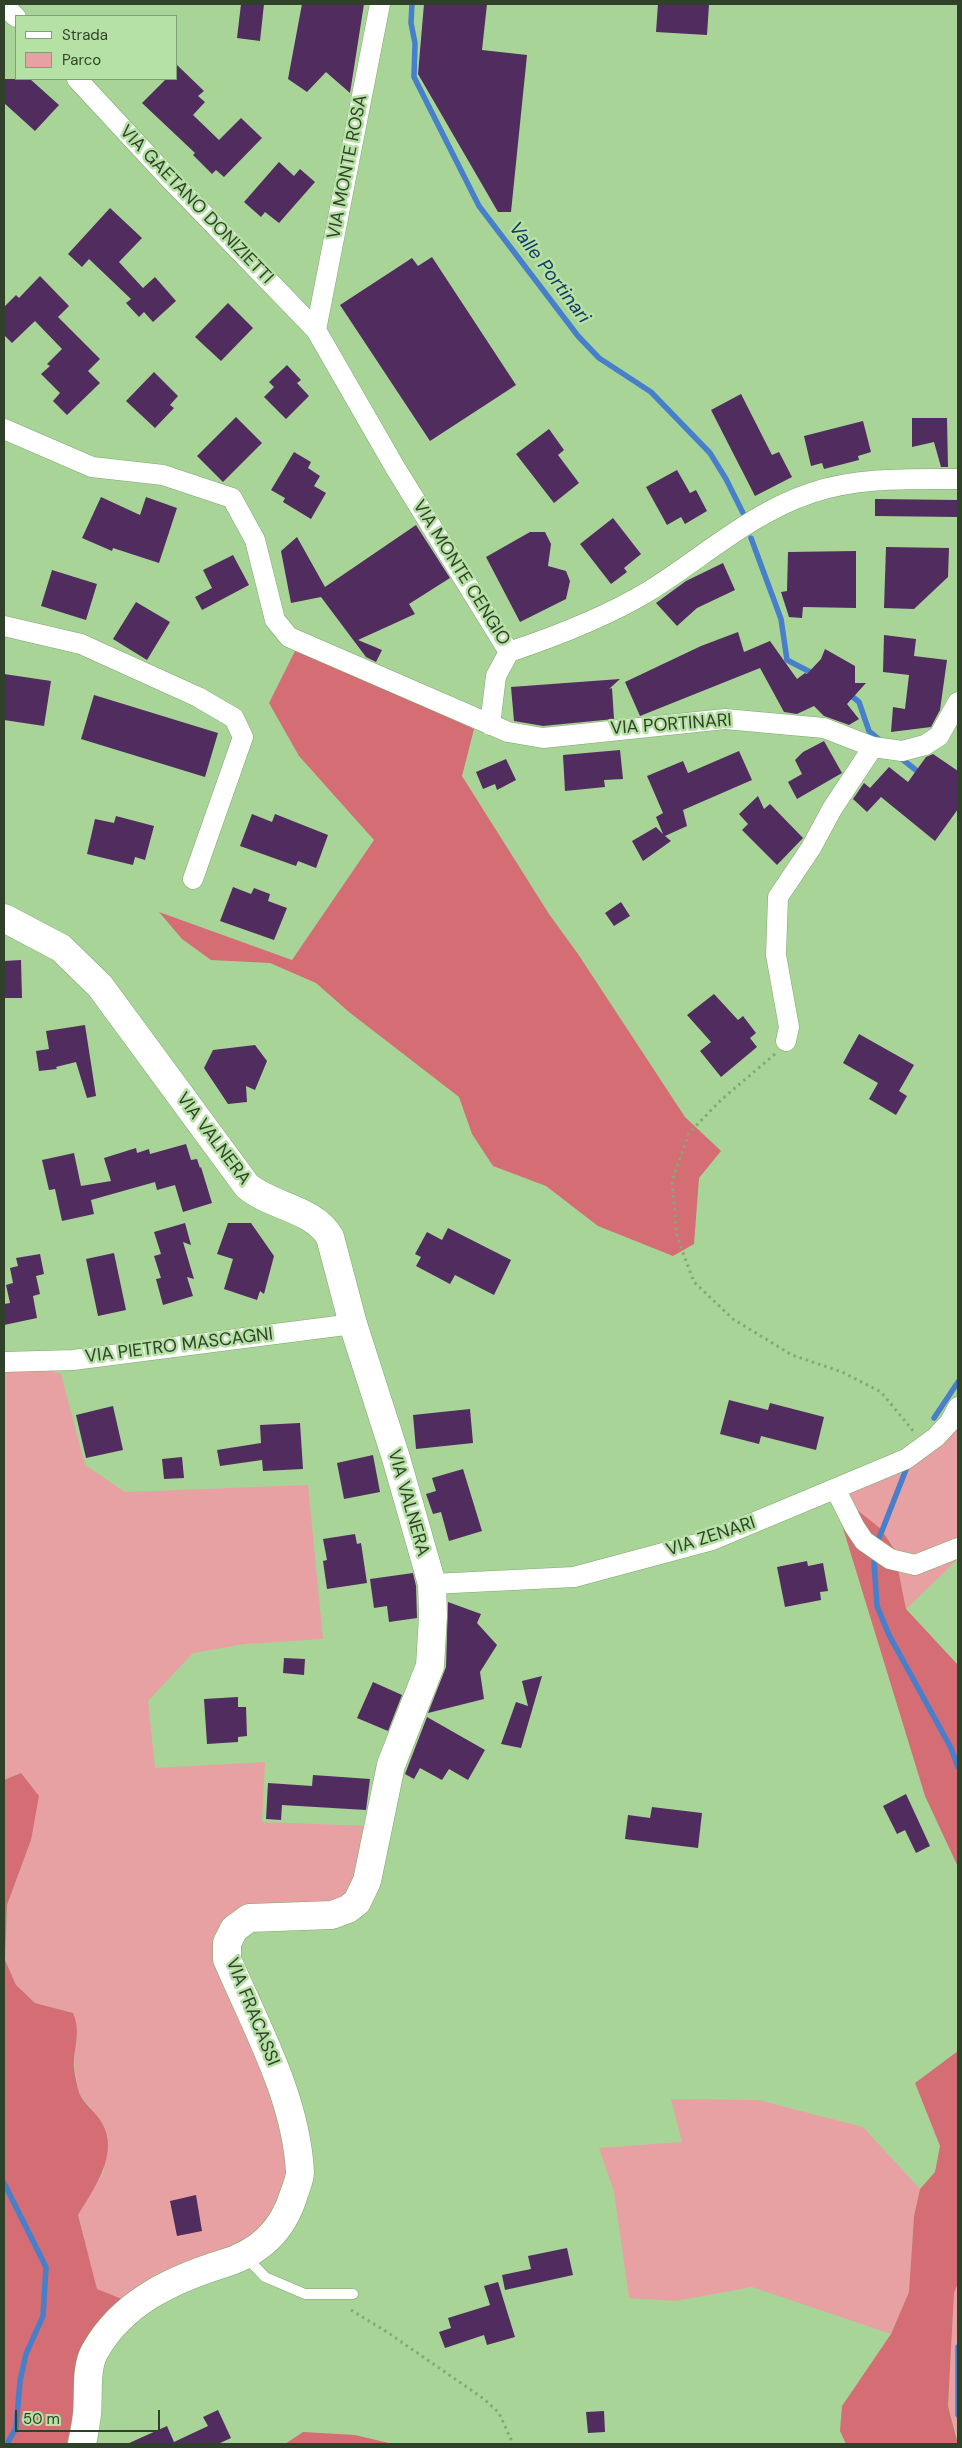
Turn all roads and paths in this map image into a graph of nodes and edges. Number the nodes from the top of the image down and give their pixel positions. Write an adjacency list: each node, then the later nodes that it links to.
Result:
1 (380, 4): 5 (street, VIA MONTE ROSA)
2 (4, 6): 3 (street)
3 (15, 16)
4 (78, 80): 5 (street, VIA GAETANO DONIZIETTI)
5 (316, 330): 9 (street, VIA MONTE CENGIO)
6 (4, 429): 11 (street, VIA PORTINARI)
7 (958, 479): 9 (street, VIA MONTE CENGIO)
8 (4, 626): 13 (street)
9 (509, 652): 11 (street)
10 (958, 702): 12 (street, VIA PORTINARI)
11 (490, 725): 12 (street, VIA PORTINARI)
12 (873, 747): 15 (street)
13 (193, 879)
14 (4, 918): 16 (street, VIA VALNERA)
15 (786, 1041): 19 (path)
16 (353, 1324): 17 (street, VIA PIETRO MASCAGNI); 22 (street, VIA VALNERA)
17 (4, 1362)
18 (958, 1407): 19 (street, VIA ZENARI)
19 (923, 1448): 20 (street, VIA ZENARI)
20 (836, 1490): 21 (street); 22 (street, VIA ZENARI)
21 (958, 1548)
22 (432, 1584): 23 (street, VIA FRACASSI)
23 (245, 2256): 24 (lane); 26 (street, VIA FRACASSI)
24 (353, 2294)
25 (348, 2309): 27 (path)
26 (82, 2444)
27 (513, 2444)

